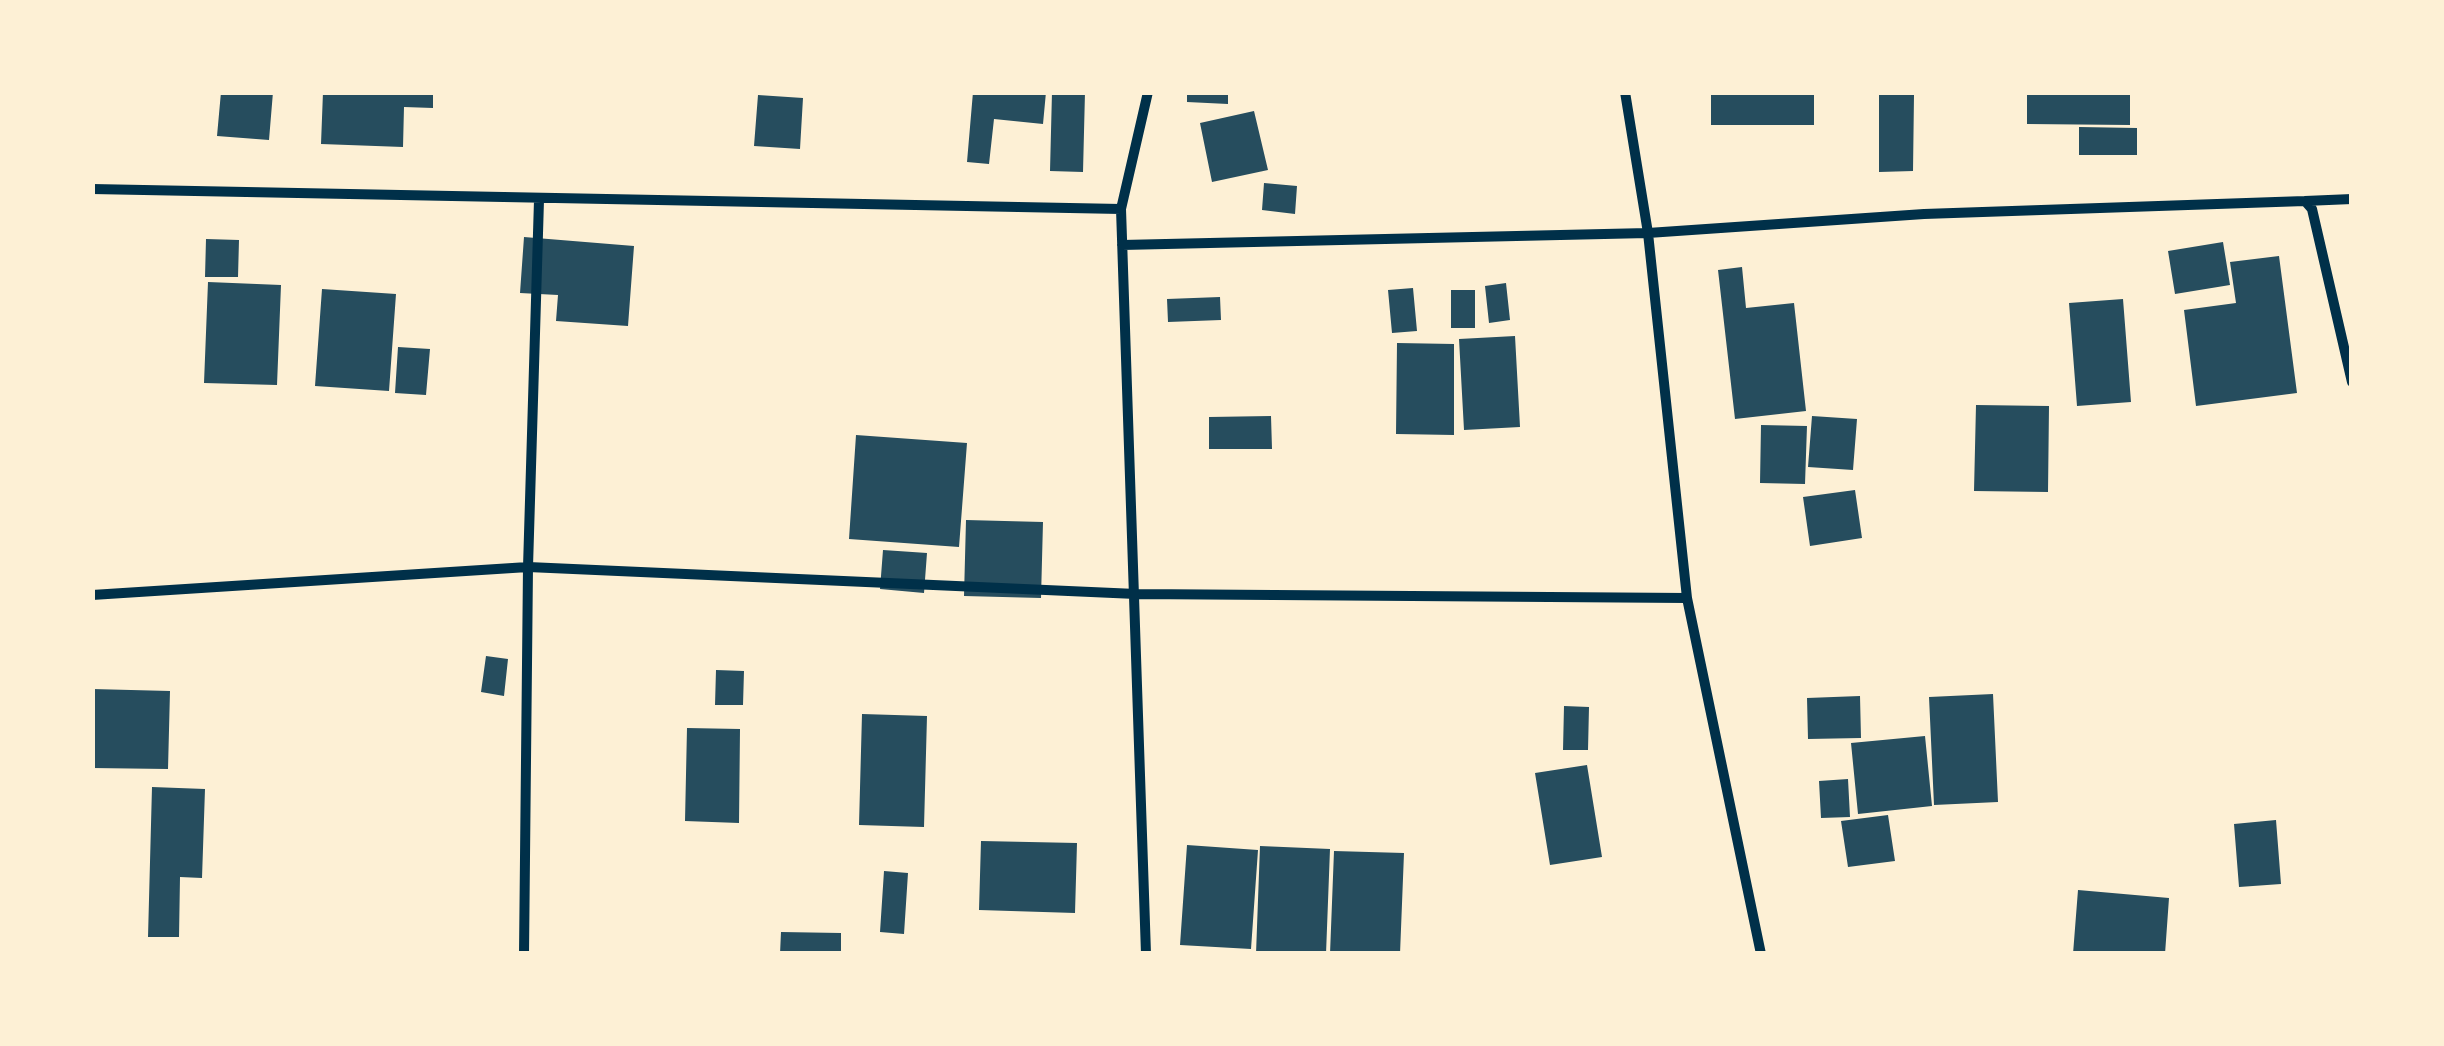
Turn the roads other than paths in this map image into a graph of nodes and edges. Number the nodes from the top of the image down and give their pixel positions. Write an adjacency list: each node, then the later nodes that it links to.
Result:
1 (1148, 92): 7 (street)
2 (1626, 92): 8 (street)
3 (92, 188): 5 (street)
4 (2352, 199): 6 (street)
5 (539, 200): 7 (street); 11 (street)
6 (2305, 202): 8 (street); 10 (street)
7 (1121, 208): 9 (street)
8 (1648, 233): 9 (street); 14 (street)
9 (1122, 245): 12 (street)
10 (2352, 382)
11 (528, 567): 12 (street); 13 (street); 15 (street)
12 (1136, 594): 14 (street); 16 (street)
13 (92, 595)
14 (1687, 598): 17 (street)
15 (524, 954)
16 (1146, 954)
17 (1762, 954)

